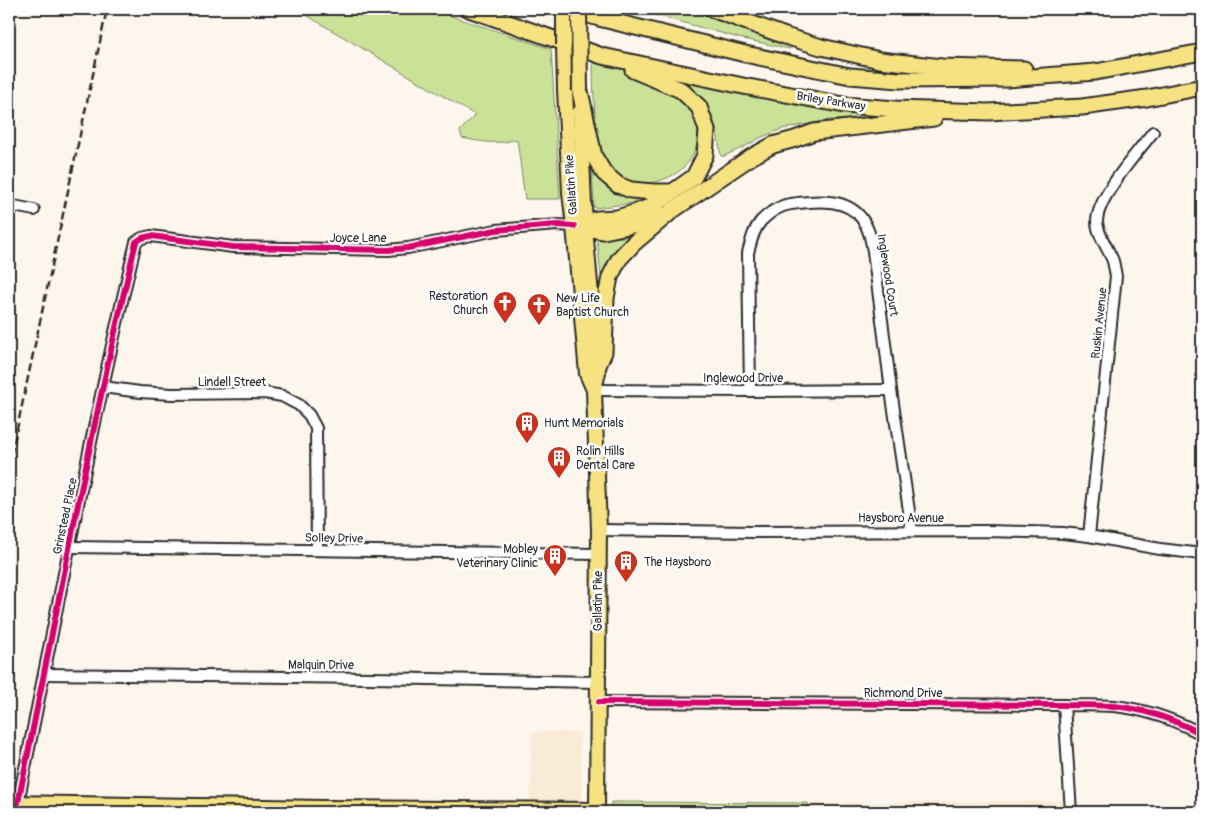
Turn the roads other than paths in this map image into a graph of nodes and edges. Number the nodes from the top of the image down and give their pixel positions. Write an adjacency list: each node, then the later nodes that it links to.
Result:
1 (469, 9): 6 (highway, Briley Parkway)
2 (566, 9): 7 (highway); 9 (main road, Gallatin Pike, bridge)
3 (579, 9): 9 (main road, Gallatin Pike, bridge)
4 (712, 9): 7 (highway)
5 (1202, 52): 7 (highway)
6 (602, 56): 10 (highway, Briley Parkway); 12 (highway)
7 (1095, 72)
8 (1202, 87): 10 (highway, Briley Parkway)
9 (572, 90): 12 (highway); 16 (main road, Gallatin Pike)
10 (988, 112): 15 (highway)
11 (1153, 132): 25 (street, Ruskin Avenue)
12 (672, 192): 16 (highway)
13 (9, 205): 14 (street)
14 (34, 210)
15 (673, 210): 16 (highway); 18 (highway)
16 (581, 225): 17 (street, Joyce Lane); 18 (main road, Gallatin Pike); 20 (main road, Gallatin Pike)
17 (142, 238): 19 (street, Grinstead Place)
18 (597, 368): 20 (main road, Gallatin Pike)
19 (103, 387): 26 (street, Grinstead Place); 27 (street, Lindell Street)
20 (594, 390): 22 (street, Inglewood Drive); 23 (main road, Gallatin Pike)
21 (892, 390): 22 (street, Inglewood Drive); 22 (street, Inglewood Court); 24 (street, Inglewood Court)
22 (750, 391)
23 (599, 530): 24 (street, Haysboro Avenue); 28 (main road, Gallatin Pike)
24 (912, 530): 25 (street, Haysboro Avenue)
25 (1089, 536): 29 (street, Haysboro Avenue)
26 (70, 547): 27 (street, Solley Drive); 30 (street, Grinstead Place)
27 (317, 550): 28 (street, Solley Drive)
28 (599, 554): 31 (main road, Gallatin Pike)
29 (1202, 554)
30 (44, 674): 31 (street, Malquin Drive); 35 (street, Grinstead Place)
31 (598, 682): 32 (main road, Gallatin Pike)
32 (598, 702): 33 (street, Richmond Drive); 37 (main road, Gallatin Pike)
33 (1064, 705): 34 (street, Richmond Drive); 38 (street)
34 (1202, 734)
35 (13, 803): 36 (main road)
36 (326, 810): 37 (main road)
37 (597, 811)
38 (1072, 812)

